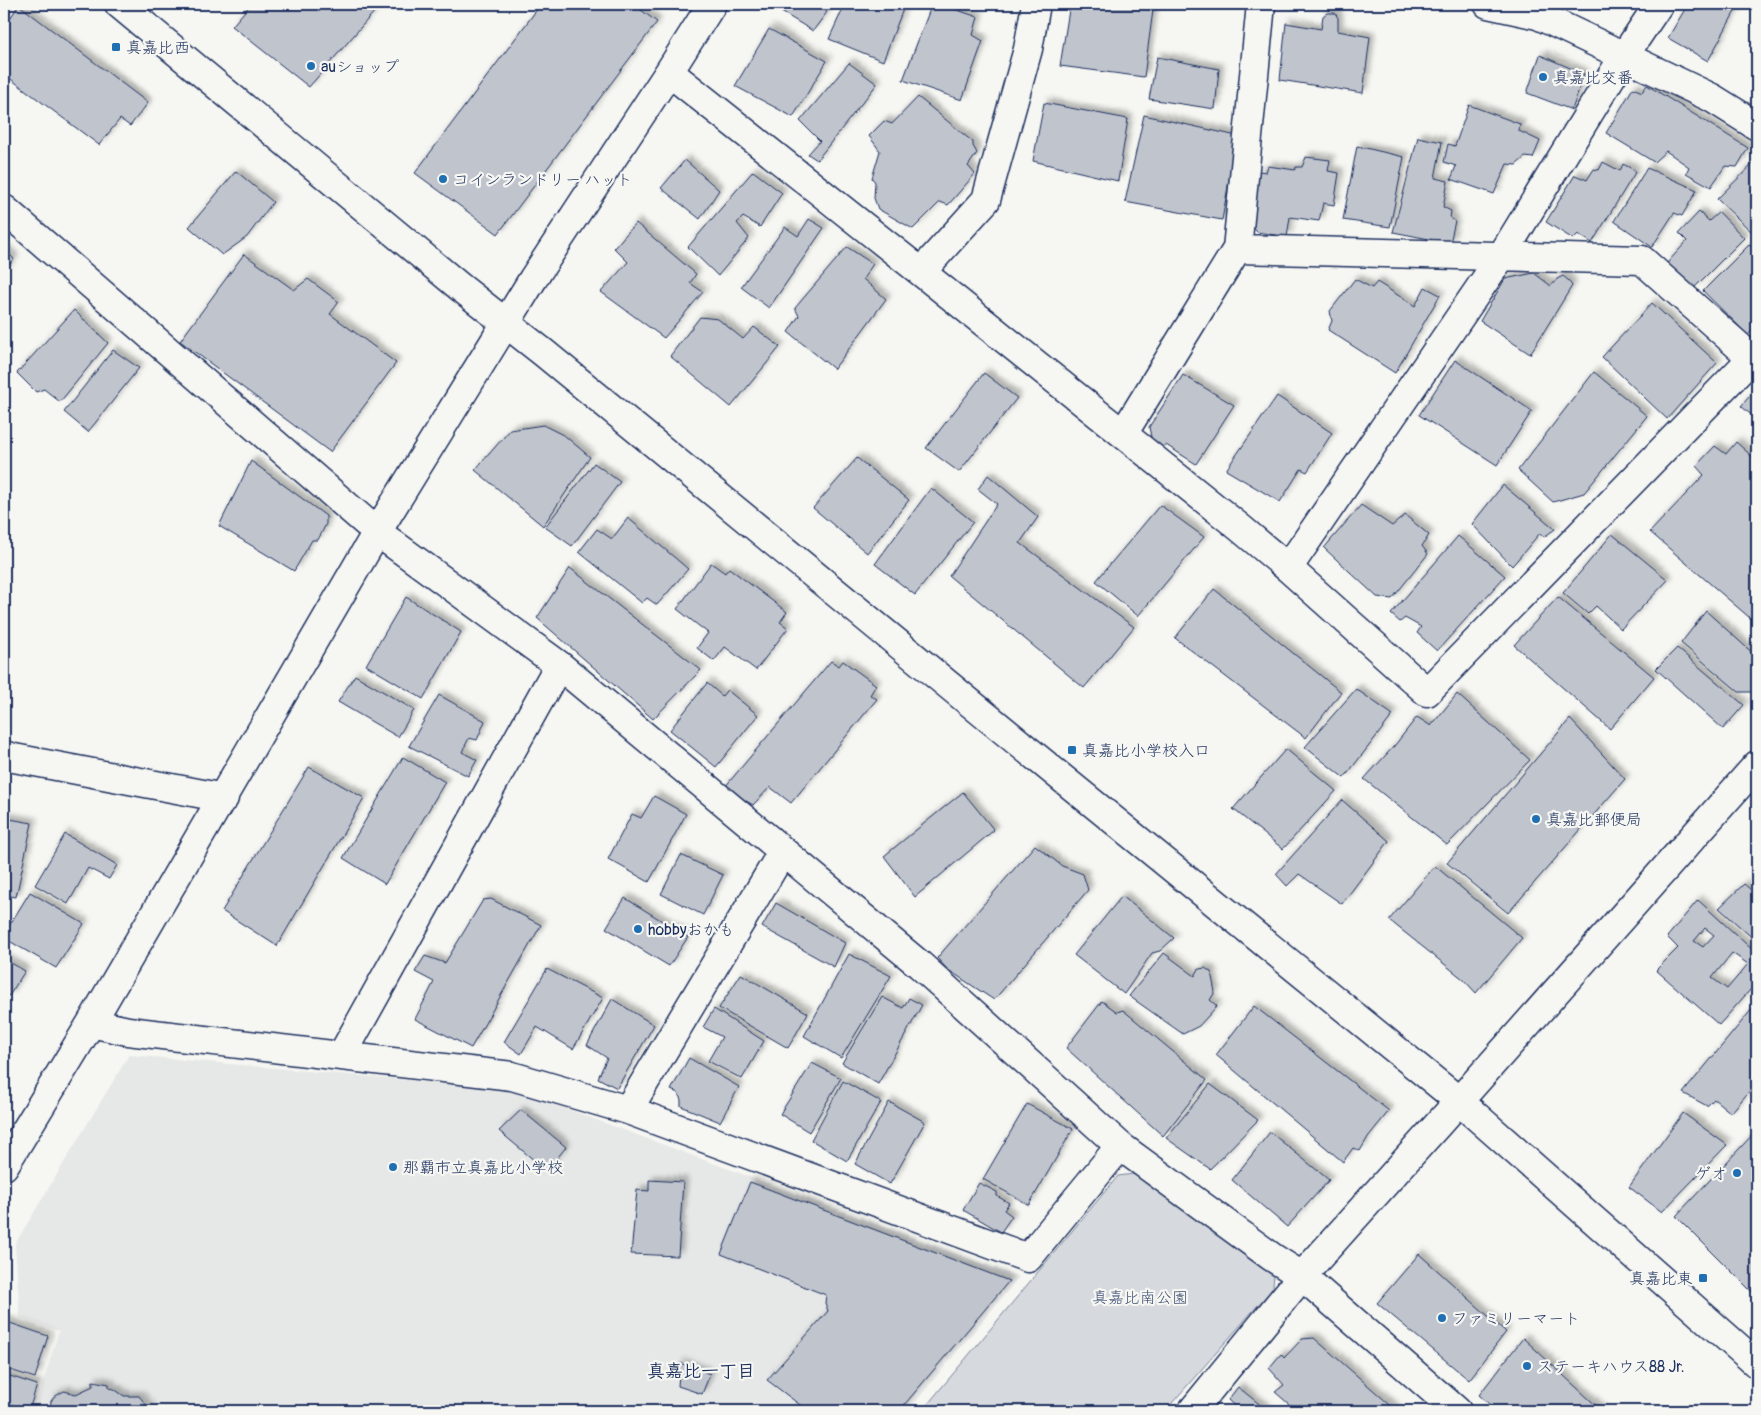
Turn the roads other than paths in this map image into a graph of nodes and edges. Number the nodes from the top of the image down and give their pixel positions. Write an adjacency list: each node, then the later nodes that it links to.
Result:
1 (119, 4): 14 (street)
2 (712, 4): 8 (street)
3 (1036, 4): 13 (street)
4 (1261, 4): 11 (street)
5 (1488, 4): 7 (street)
6 (1659, 4): 7 (street)
7 (1624, 56): 9 (street); 12 (street)
8 (669, 72): 13 (street); 14 (street)
9 (1757, 126)
10 (4, 209): 17 (street)
11 (1237, 249): 12 (street); 16 (street)
12 (1501, 257): 15 (street); 18 (street)
13 (921, 272): 16 (street)
14 (506, 323): 17 (street); 26 (street)
15 (1755, 356): 18 (street)
16 (1123, 434): 18 (street)
17 (377, 532): 19 (street); 22 (street)
18 (1288, 568)
19 (559, 665): 23 (street); 25 (street)
20 (4, 755): 22 (street)
21 (1757, 765): 26 (street)
22 (224, 798): 24 (street)
23 (783, 851): 27 (street); 28 (street)
24 (91, 1023): 25 (street); 29 (street)
25 (342, 1056): 27 (street)
26 (1460, 1101): 30 (street); 31 (street)
27 (628, 1110): 28 (street)
28 (1120, 1146): 30 (street)
29 (7, 1152)
30 (1302, 1276): 32 (street); 33 (street)
31 (1757, 1364)
32 (1192, 1411)
33 (1457, 1411)

